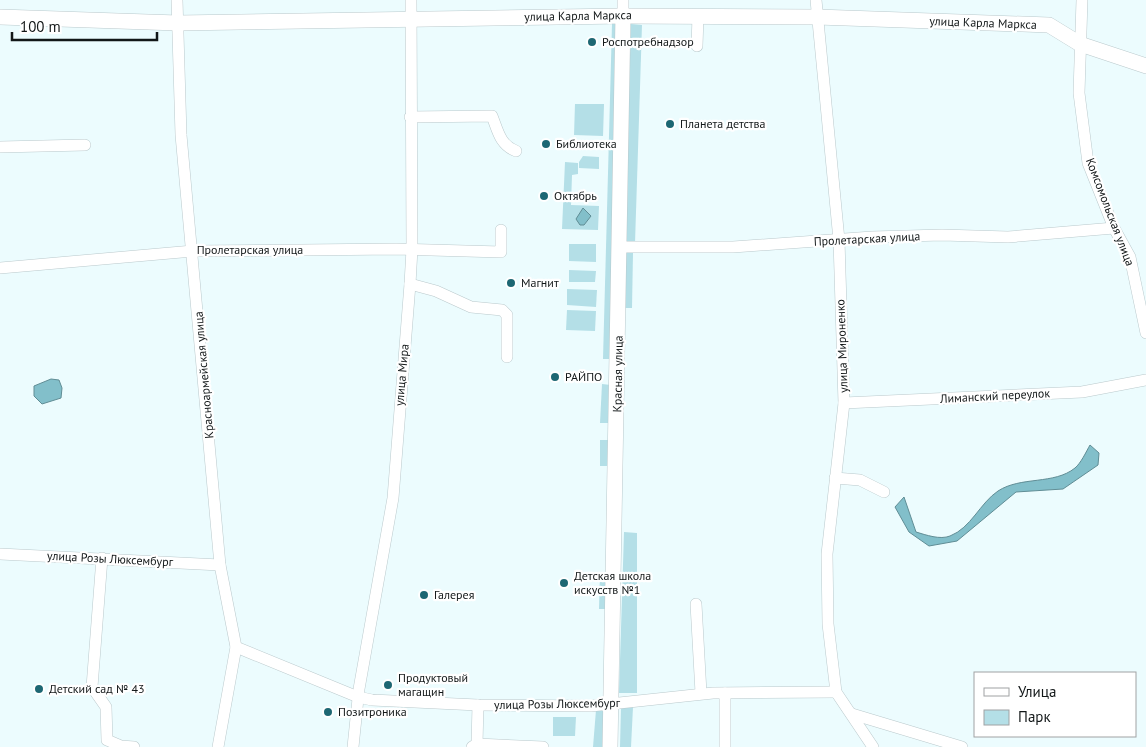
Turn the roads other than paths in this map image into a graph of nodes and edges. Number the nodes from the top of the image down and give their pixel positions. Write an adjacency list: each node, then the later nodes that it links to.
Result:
1 (177, 0): 11 (street, Красноармейская улица)
2 (411, 0): 9 (street, улица Мира)
3 (623, 0): 6 (street, Красная улица)
4 (816, 0): 10 (street, улица Мироненко)
5 (1082, 0): 12 (street, Комсомольская улица)
6 (623, 16): 7 (main road, улица Карла Маркса); 9 (main road, улица Карла Маркса); 22 (main road, Красная улица)
7 (698, 16): 10 (main road, улица Карла Маркса); 13 (street)
8 (0, 17): 11 (main road, улица Карла Маркса)
9 (411, 18): 11 (main road, улица Карла Маркса); 15 (street, улица Мира)
10 (817, 18): 12 (main road, улица Карла Маркса); 21 (street, улица Мироненко)
11 (178, 23): 24 (street, Красноармейская улица)
12 (1080, 44): 14 (main road, улица Карла Маркса); 19 (street, Комсомольская улица)
13 (697, 46)
14 (1146, 66)
15 (410, 117): 18 (street); 23 (street, улица Мира)
16 (85, 145): 17 (street)
17 (0, 147)
18 (516, 152)
19 (1114, 228): 21 (street, Пролетарская улица); 27 (street, Комсомольская улица)
20 (501, 230): 23 (street, Пролетарская улица)
21 (839, 240): 22 (street, Пролетарская улица); 30 (street, улица Мироненко)
22 (620, 247): 43 (main road, Красная улица)
23 (412, 249): 24 (street, Пролетарская улица); 26 (street, улица Мира)
24 (193, 250): 25 (street, Пролетарская улица); 35 (street, Красноармейская улица)
25 (0, 268)
26 (410, 284): 28 (street); 41 (street, улица Мира)
27 (1145, 328)
28 (507, 357)
29 (1146, 380): 30 (street, Лиманский переулок)
30 (844, 403): 31 (street, улица Мироненко)
31 (835, 478): 32 (street); 38 (street, улица Мироненко)
32 (884, 492)
33 (0, 554): 34 (street, улица Розы Люксембург)
34 (102, 558): 35 (street, улица Розы Люксембург); 46 (street)
35 (220, 565): 37 (street, Красноармейская улица)
36 (696, 604): 40 (street)
37 (236, 647): 41 (street, улица Розы Люксембург); 47 (street, Красноармейская улица)
38 (836, 692): 39 (street, улица Розы Люксембург); 44 (street)
39 (726, 693): 40 (street, улица Розы Люксембург); 51 (street)
40 (700, 694): 43 (street, улица Розы Люксембург)
41 (358, 697): 42 (street, улица Розы Люксембург); 48 (street, улица Мира)
42 (478, 705): 43 (street, улица Розы Люксембург); 45 (street)
43 (610, 705): 50 (main road, Красная улица)
44 (852, 714): 52 (street); 53 (street)
45 (474, 746): 49 (street)
46 (134, 747)
47 (218, 747)
48 (353, 747)
49 (543, 747)
50 (610, 747)
51 (725, 747)
52 (874, 747)
53 (962, 747)

